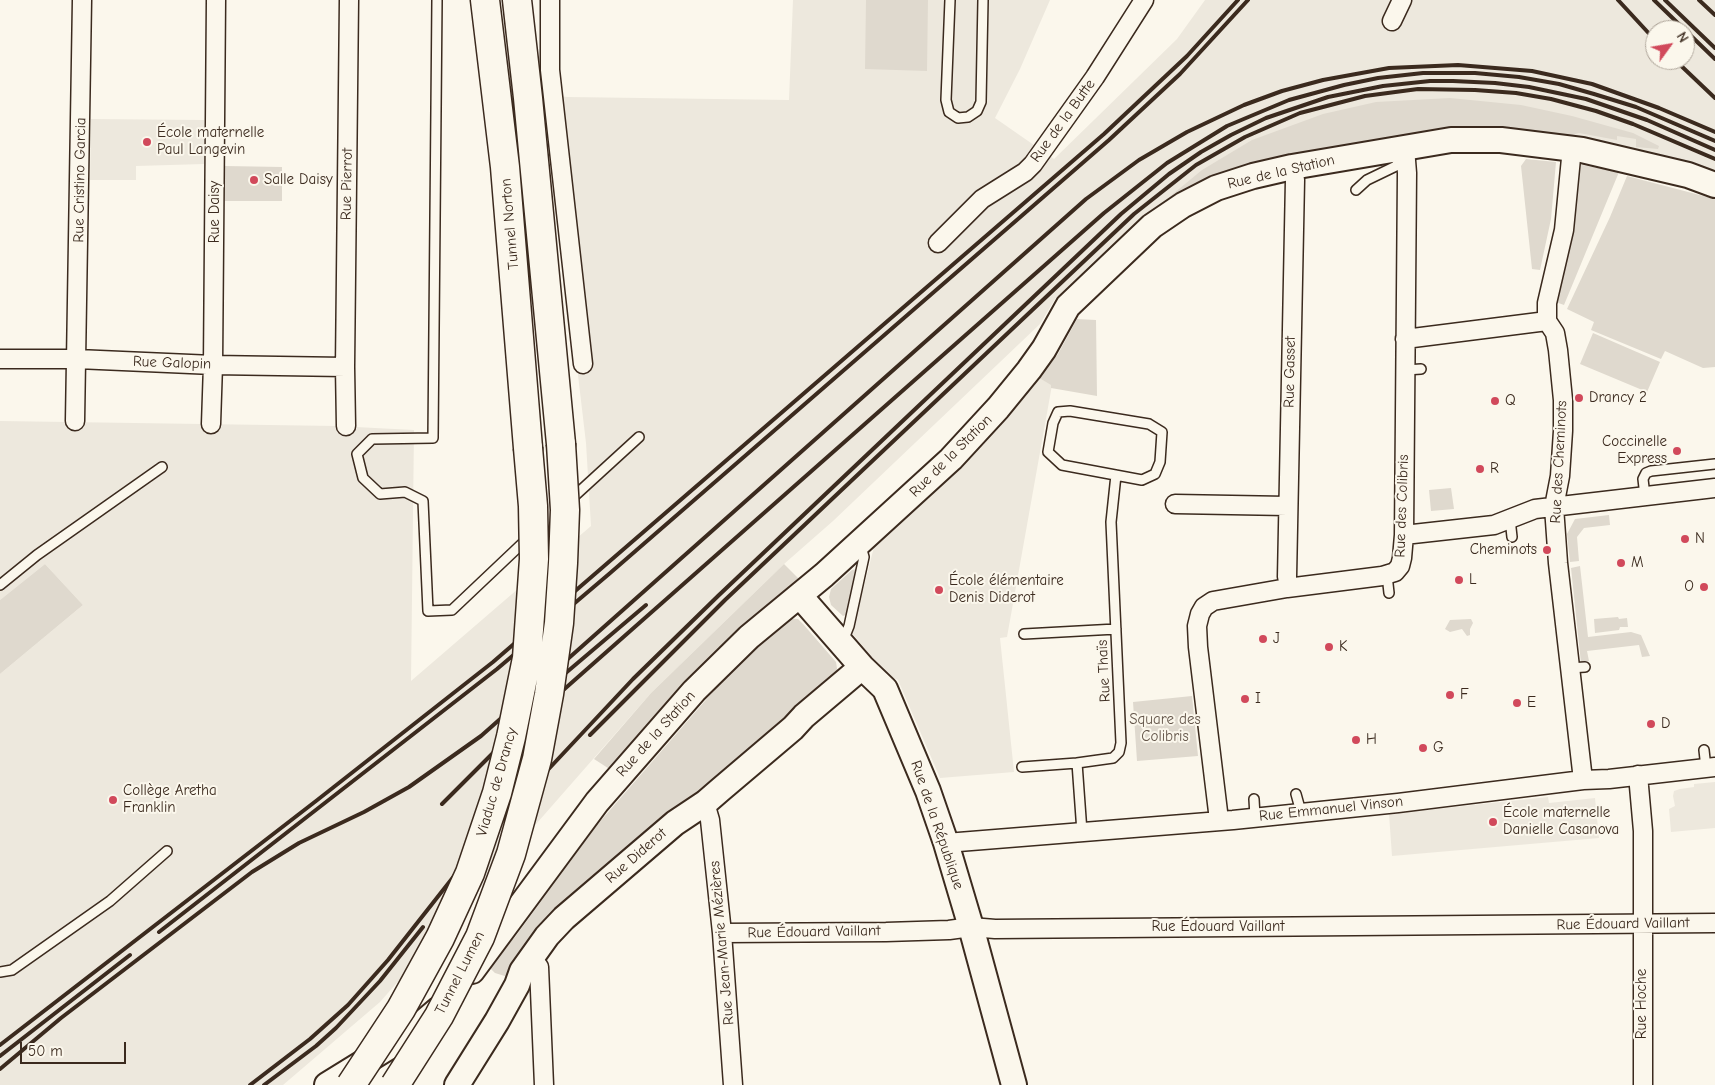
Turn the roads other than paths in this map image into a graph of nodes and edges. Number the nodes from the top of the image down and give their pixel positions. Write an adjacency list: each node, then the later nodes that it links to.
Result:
1 (82, 0): 22 (street, Rue Cristino Garcia)
2 (216, 0): 24 (street, Rue Daisy)
3 (349, 0): 25 (street, Rue Pierrot)
4 (438, 0): 42 (lane)
5 (485, 0): 31 (highway, Tunnel Norton)
6 (516, 0): 30 (highway, Tunnel Norton)
7 (550, 0): 23 (street)
8 (950, 0): 9 (lane)
9 (983, 0)
10 (1144, 0): 18 (street, Rue de la Butte)
11 (1402, 0): 12 (street)
12 (1392, 21)
13 (1405, 148): 14 (street, Rue de la Station); 15 (street, Rue de la Station); 17 (lane); 20 (street, Rue des Colibris)
14 (1572, 148): 16 (street, Rue de la Station); 19 (street, Rue des Cheminots)
15 (1292, 167): 38 (street, Rue Gasset); 44 (street, Rue de la Station)
16 (1715, 185)
17 (1356, 190)
18 (938, 243)
19 (1547, 322): 20 (street); 39 (street, Rue des Cheminots)
20 (1405, 339): 43 (street, Rue des Colibris)
21 (0, 359): 22 (street, Rue Galopin)
22 (77, 359): 24 (street, Rue Galopin); 26 (street, Rue Cristino Garcia)
23 (583, 364)
24 (214, 365): 25 (street, Rue Galopin); 27 (street, Rue Daisy)
25 (345, 367): 28 (street, Rue Pierrot)
26 (75, 421)
27 (211, 424)
28 (346, 426)
29 (639, 437): 40 (lane)
30 (561, 444): 70 (highway, Viaduc de Drancy, bridge)
31 (528, 448): 78 (highway, Viaduc de Drancy, bridge)
32 (1715, 464): 36 (lane)
33 (162, 466): 48 (lane)
34 (1116, 475): 34 (lane); 51 (lane, Rue Thaïs)
35 (1715, 488): 36 (street)
36 (1646, 496): 39 (street)
37 (1175, 504): 38 (street)
38 (1287, 506): 47 (street, Rue Gasset)
39 (1554, 507): 41 (street); 60 (street, Rue des Cheminots)
40 (552, 516)
41 (1510, 519): 43 (street); 45 (lane)
42 (545, 523)
43 (1404, 535): 46 (street, Rue des Colibris)
44 (866, 536): 50 (street, Rue de la Station); 53 (lane)
45 (1512, 537)
46 (1387, 574): 49 (lane); 66 (street, Rue des Colibris)
47 (1287, 577)
48 (0, 586)
49 (1389, 593)
50 (800, 596): 53 (street, Rue de la République); 77 (street, Rue de la Station)
51 (1116, 629): 52 (lane); 56 (lane, Rue Thaïs)
52 (1024, 634)
53 (842, 644): 54 (street, Rue de la République)
54 (862, 667): 63 (street, Rue Diderot); 68 (street, Rue de la République)
55 (1704, 750): 58 (lane)
56 (1077, 763): 57 (lane, Rue Thaïs); 67 (lane)
57 (1022, 767)
58 (1710, 768): 59 (street, Rue Emmanuel Vinson)
59 (1638, 775): 60 (street, Rue Emmanuel Vinson); 72 (street, Rue Hoche)
60 (1583, 780): 64 (street, Rue Emmanuel Vinson)
61 (1296, 794): 64 (lane)
62 (1254, 799): 65 (lane)
63 (705, 803): 74 (street, Rue Jean-Marie Mézières); 75 (street, Rue Diderot)
64 (1301, 812): 65 (street, Rue Emmanuel Vinson)
65 (1256, 817): 66 (street, Rue Emmanuel Vinson)
66 (1219, 820): 67 (street, Rue Emmanuel Vinson)
67 (1082, 832): 68 (street, Rue Emmanuel Vinson)
68 (946, 843): 73 (street, Rue de la République)
69 (167, 851): 76 (lane)
70 (511, 854): 79 (highway, Tunnel Lumen, bridge)
71 (1715, 923): 72 (street, Rue Édouard Vaillant)
72 (1642, 924): 73 (street, Rue Édouard Vaillant); 84 (street, Rue Hoche)
73 (971, 927): 74 (street, Rue Édouard Vaillant); 83 (street, Rue de la République)
74 (722, 933): 82 (street, Rue Jean-Marie Mézières)
75 (532, 958): 80 (street, Rue Diderot); 81 (street)
76 (0, 972)
77 (326, 1085)
78 (350, 1085)
79 (395, 1085)
80 (457, 1085)
81 (544, 1085)
82 (733, 1085)
83 (1014, 1085)
84 (1643, 1085)

